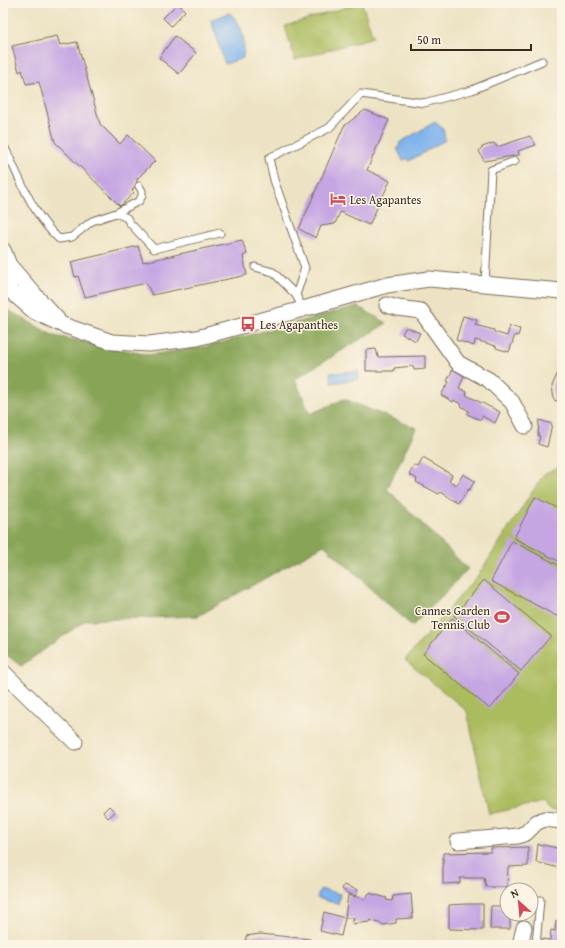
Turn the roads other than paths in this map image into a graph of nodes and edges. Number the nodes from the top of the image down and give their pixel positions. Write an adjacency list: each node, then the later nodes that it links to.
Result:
1 (542, 61): 13 (lane)
2 (3, 144): 5 (lane)
3 (515, 161): 10 (lane)
4 (139, 186): 5 (lane)
5 (116, 213): 6 (lane)
6 (220, 233)
7 (3, 250): 16 (street)
8 (255, 267): 13 (lane)
9 (3, 280): 16 (street)
10 (485, 284): 11 (street); 12 (street)
11 (386, 285): 14 (lane); 15 (street)
12 (562, 291)
13 (296, 295): 15 (lane)
14 (386, 305): 17 (street)
15 (304, 309): 16 (street)
16 (64, 325)
17 (525, 426)
18 (3, 672): 19 (street)
19 (74, 742)
20 (562, 821): 21 (street)
21 (458, 841)
22 (540, 900): 25 (lane)
23 (524, 928): 24 (street)
24 (520, 945)
25 (536, 945)

